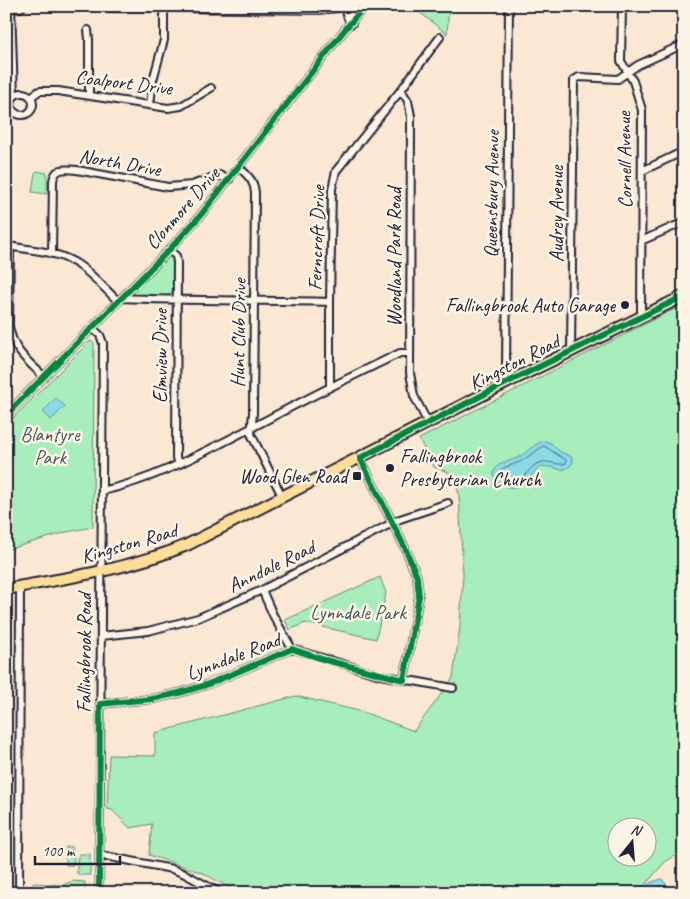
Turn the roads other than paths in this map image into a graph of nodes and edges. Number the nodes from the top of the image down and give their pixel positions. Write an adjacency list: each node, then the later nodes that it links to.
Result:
1 (11, 6): 2 (main road); 9 (main road); 19 (street)
2 (20, 6)
3 (109, 6): 4 (main road)
4 (123, 6): 10 (street)
5 (346, 6): 10 (street); 11 (street)
6 (365, 6): 11 (street, Clonmore Drive)
7 (509, 6): 41 (street, Queensbury Avenue)
8 (622, 6): 15 (street, Cornell Avenue)
9 (6, 7)
10 (164, 7): 21 (street)
11 (351, 23): 23 (street, Clonmore Drive)
12 (88, 30): 18 (street)
13 (440, 37): 17 (street, Ferncroft Drive)
14 (684, 44): 15 (street)
15 (629, 72): 24 (street, Cornell Avenue); 38 (street, Audrey Avenue)
16 (211, 88): 21 (street, Coalport Drive)
17 (401, 90): 35 (street, Ferncroft Drive); 39 (street, Woodland Park Road)
18 (89, 94): 20 (street, Coalport Drive); 21 (street, Coalport Drive)
19 (14, 96): 20 (street, Coalport Drive); 20 (street)
20 (31, 97)
21 (150, 105)
22 (684, 151): 24 (street)
23 (238, 167): 25 (street, Clonmore Drive); 34 (street, Hunt Club Drive)
24 (642, 171): 27 (street, Cornell Avenue)
25 (228, 180): 29 (street, Clonmore Drive); 30 (street, North Drive)
26 (684, 222): 27 (street)
27 (641, 242): 36 (street, Cornell Avenue)
28 (8, 246): 30 (street); 40 (street)
29 (169, 250): 32 (street, Clonmore Drive); 33 (street, Elmview Drive)
30 (52, 254): 32 (street)
31 (684, 296): 36 (main road, Kingston Road)
32 (119, 299): 33 (street); 37 (street, Clonmore Drive)
33 (176, 300): 34 (street); 47 (street, Elmview Drive)
34 (255, 300): 35 (street); 45 (street, Hunt Club Drive)
35 (330, 302): 42 (street, Ferncroft Drive)
36 (641, 317): 38 (main road, Kingston Road)
37 (92, 328): 40 (street, Clonmore Drive); 48 (street, Fallingbrook Road)
38 (571, 351): 41 (main road, Kingston Road)
39 (410, 353): 42 (street); 44 (street, Woodland Park Road)
40 (44, 377): 43 (street, Clonmore Drive)
41 (508, 382): 44 (main road, Kingston Road)
42 (330, 386): 45 (street)
43 (6, 415)
44 (428, 423): 46 (main road, Kingston Road)
45 (252, 427): 47 (street); 49 (street, Hunt Club Drive)
46 (360, 458): 49 (main road, Kingston Road); 51 (street)
47 (180, 464): 48 (street)
48 (102, 491): 52 (street, Fallingbrook Road)
49 (283, 498): 52 (main road, Kingston Road)
50 (448, 503): 51 (street, Anndale Road)
51 (393, 522): 55 (street, Anndale Road); 58 (street)
52 (100, 571): 53 (main road, Kingston Road); 56 (street, Fallingbrook Road)
53 (20, 587): 54 (main road, Kingston Road); 62 (street)
54 (6, 589)
55 (262, 590): 56 (street, Anndale Road); 57 (street)
56 (100, 636): 60 (street, Fallingbrook Road)
57 (292, 649): 58 (street, Lynndale Road); 60 (street, Lynndale Road)
58 (404, 680): 59 (street, Lynndale Road)
59 (452, 688)
60 (100, 704): 61 (street, Fallingbrook Road)
61 (100, 855): 63 (street, Fallingbrook Road); 64 (street)
62 (19, 893)
63 (99, 893)
64 (220, 893)

